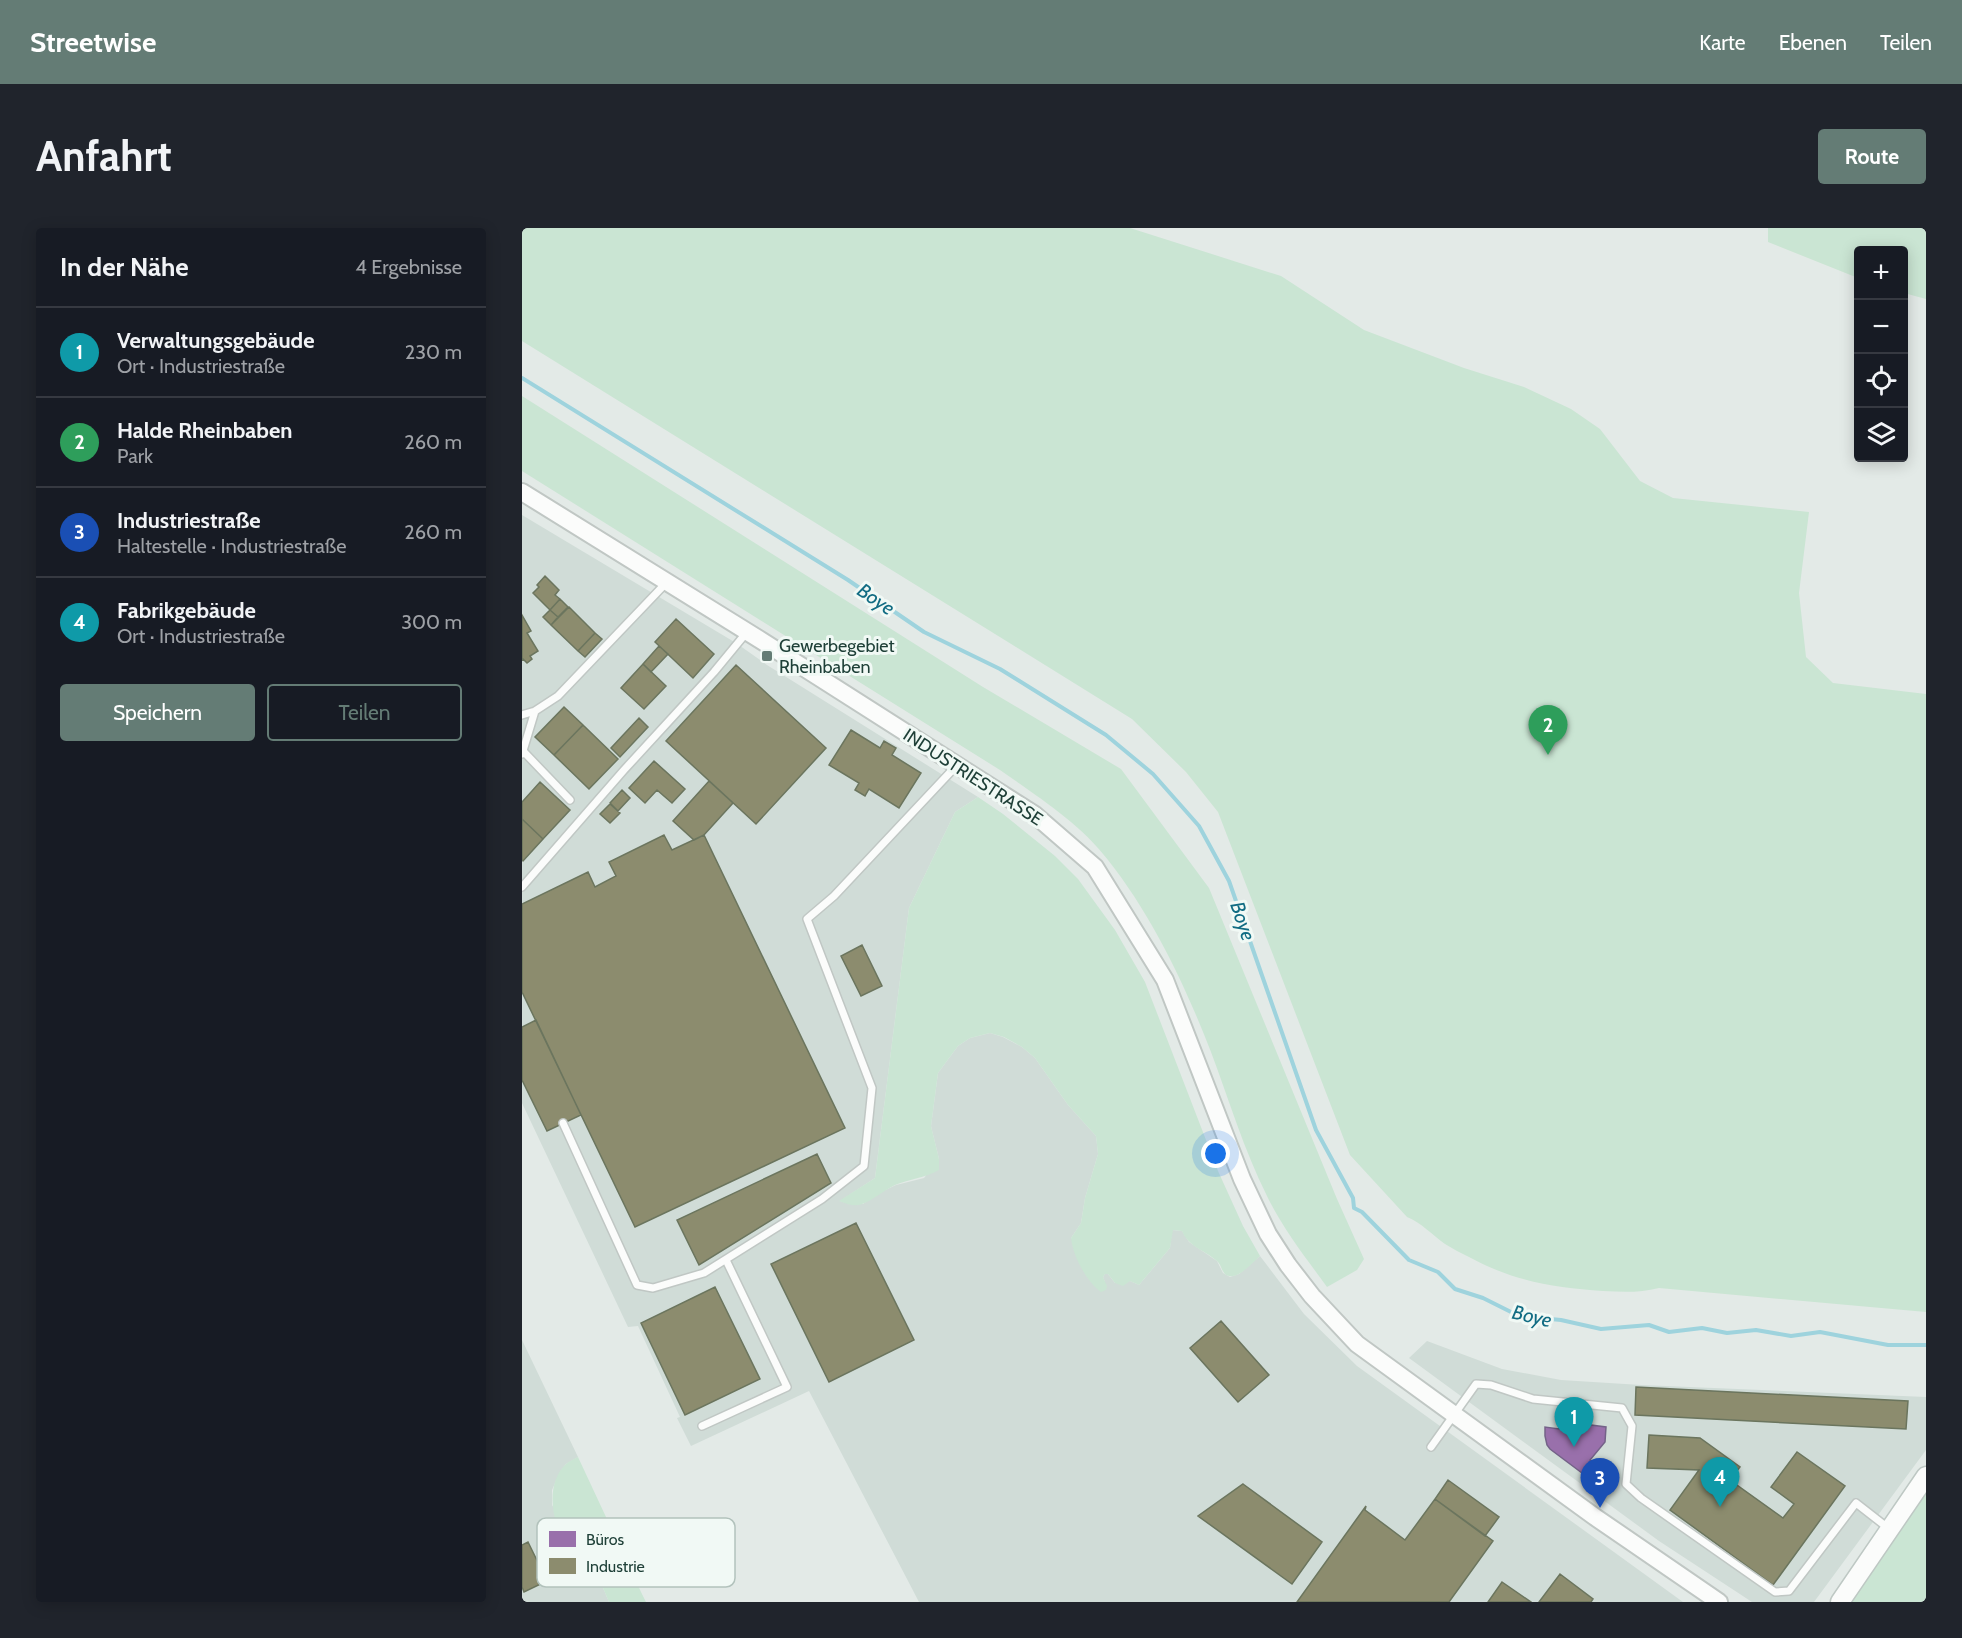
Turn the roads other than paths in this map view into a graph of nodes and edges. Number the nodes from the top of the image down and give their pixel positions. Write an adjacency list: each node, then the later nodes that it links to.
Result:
1 (522, 492): 2 (street, INDUSTRIESTRASSE)
2 (667, 582): 3 (street, INDUSTRIESTRASSE); 4 (lane)
3 (747, 632): 7 (street, INDUSTRIESTRASSE); 9 (lane)
4 (535, 711): 5 (lane); 6 (lane)
5 (522, 715)
6 (523, 753): 8 (lane)
7 (957, 765): 11 (lane); 12 (street, INDUSTRIESTRASSE)
8 (570, 800)
9 (522, 887)
10 (563, 1123): 11 (lane)
11 (726, 1260): 13 (lane)
12 (1454, 1414): 14 (lane); 16 (lane); 17 (street, INDUSTRIESTRASSE)
13 (702, 1426)
14 (1431, 1447)
15 (1926, 1476): 16 (main road)
16 (1890, 1529): 18 (main road)
17 (1719, 1602)
18 (1840, 1602)

